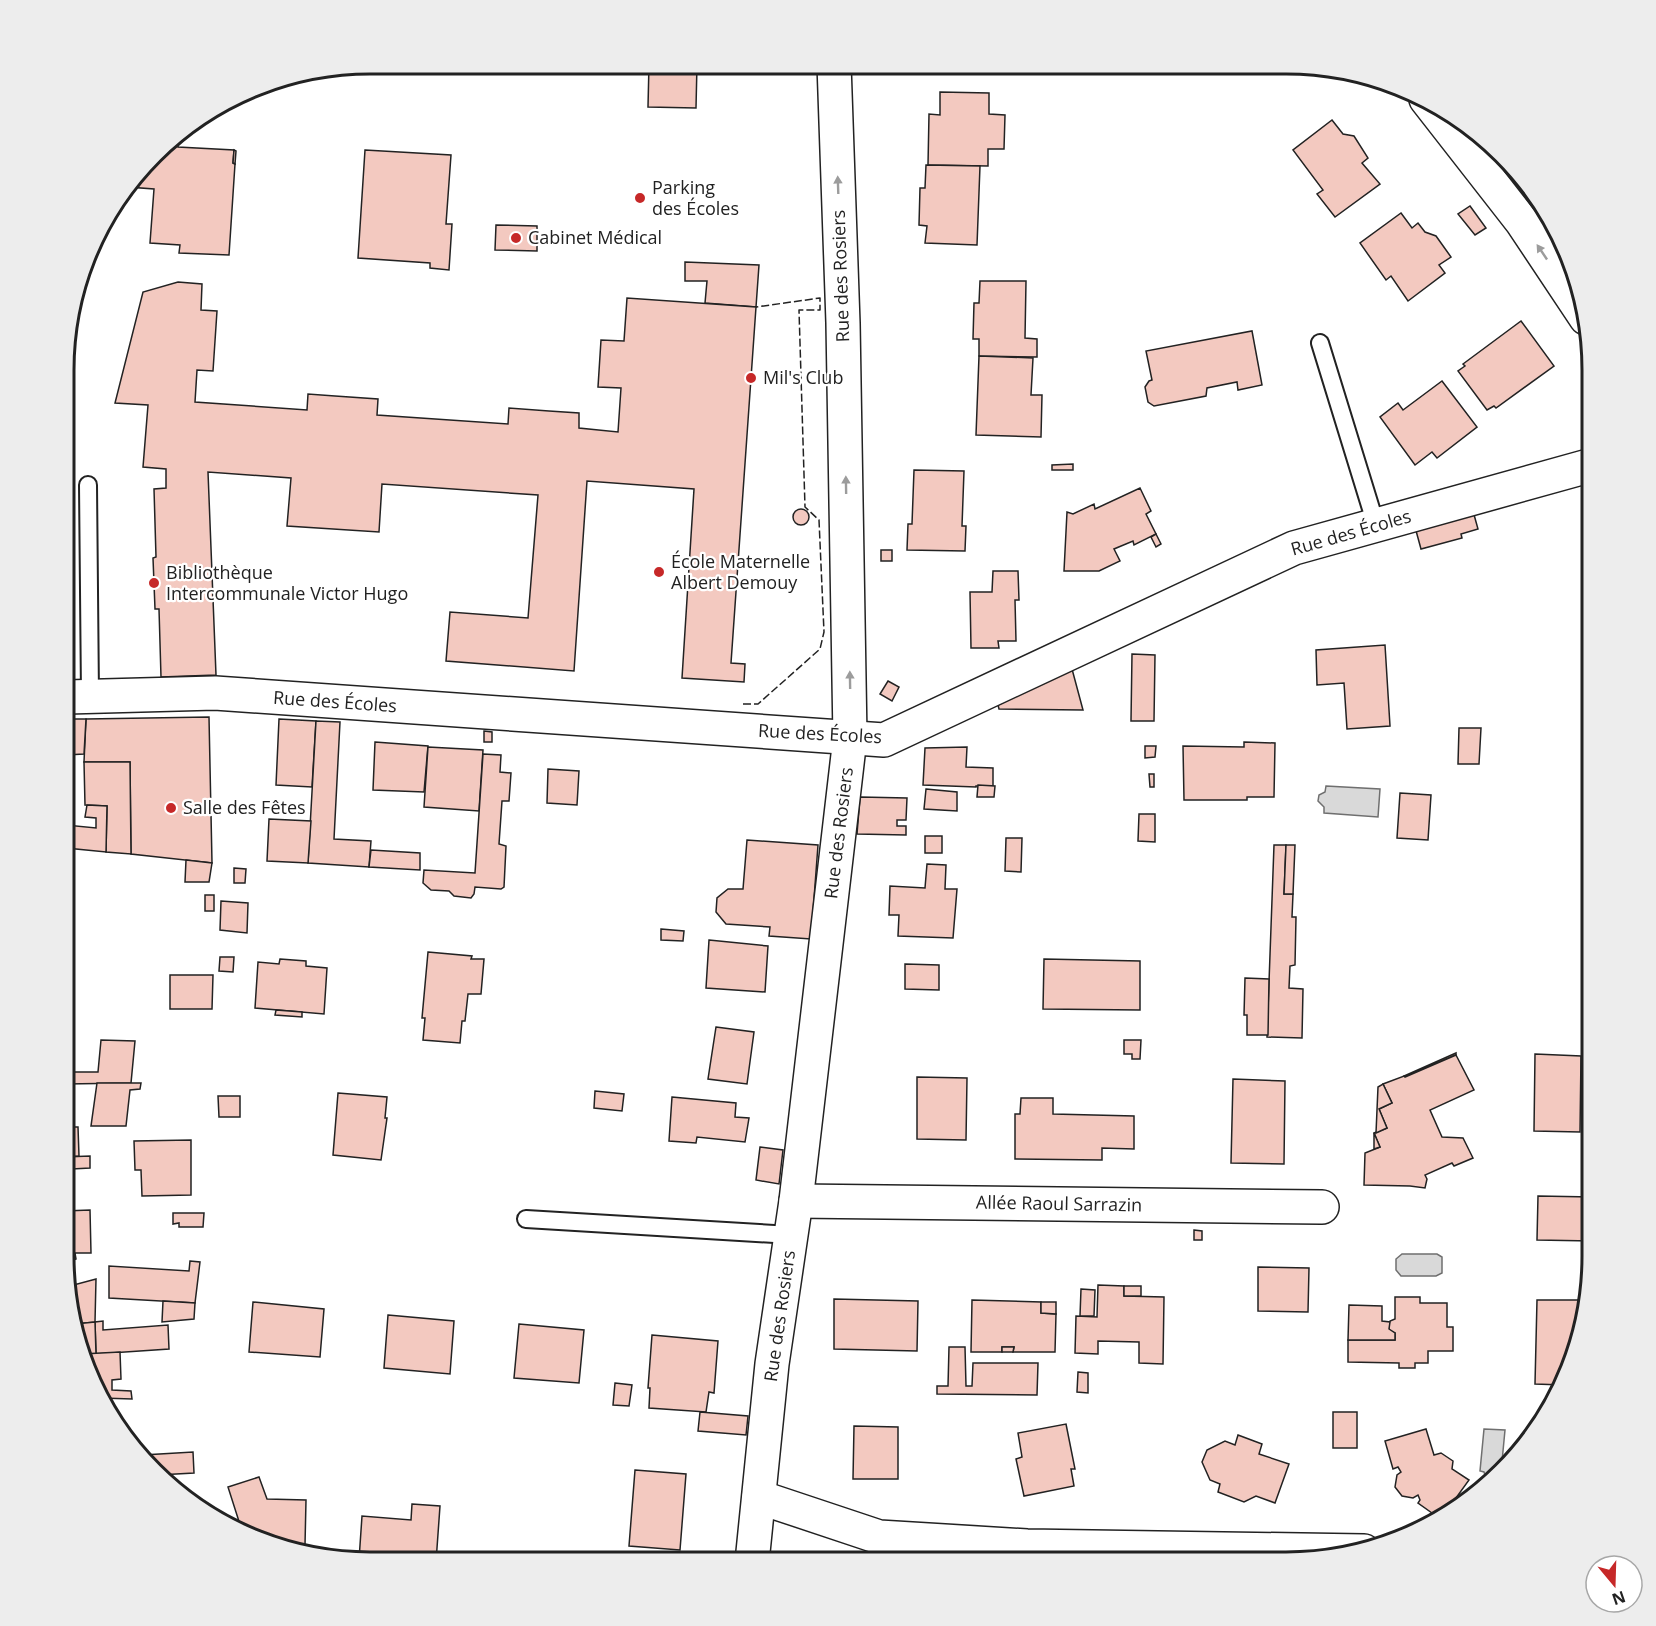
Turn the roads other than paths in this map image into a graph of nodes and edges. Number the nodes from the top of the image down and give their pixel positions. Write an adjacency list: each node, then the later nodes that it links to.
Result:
1 (834, 74): 9 (street, Rue des Rosiers, one-way to 1)
2 (1439, 115): 3 (street, one-way to 2)
3 (1574, 300)
4 (1320, 343): 7 (lane)
5 (1582, 468): 7 (street, Rue des Écoles)
6 (88, 485): 8 (lane)
7 (1376, 525): 9 (street, Rue des Écoles)
8 (78, 696): 9 (street, Rue des Écoles)
9 (850, 738): 10 (street, Rue des Rosiers)
10 (796, 1201): 11 (street, Allée Raoul Sarrazin); 13 (street, Rue des Rosiers)
11 (1322, 1207)
12 (526, 1219): 13 (lane)
13 (791, 1235): 14 (street, Rue des Rosiers)
14 (759, 1497): 15 (street); 16 (street, Rue des Rosiers)
15 (1321, 1550)
16 (754, 1552)

